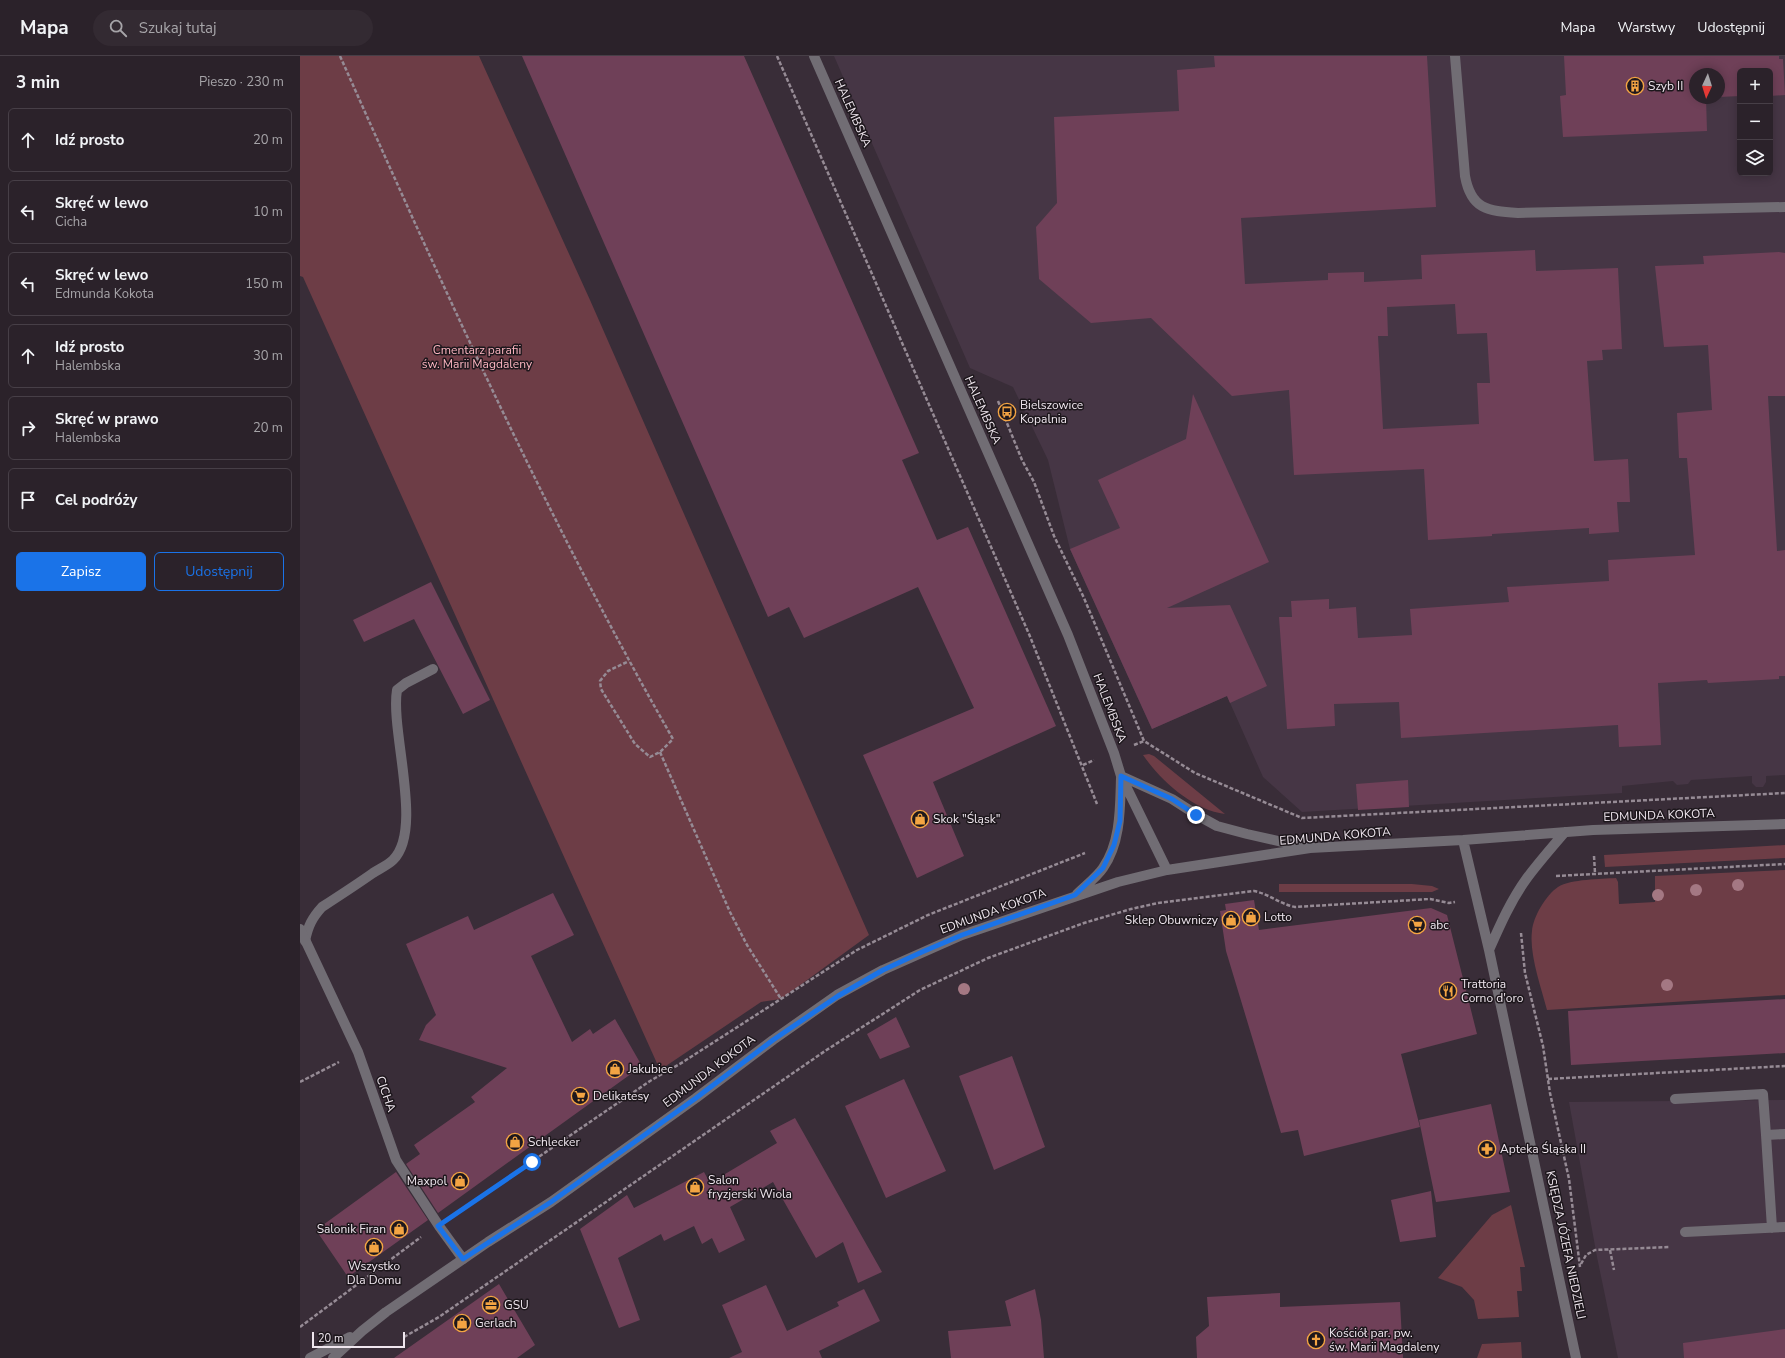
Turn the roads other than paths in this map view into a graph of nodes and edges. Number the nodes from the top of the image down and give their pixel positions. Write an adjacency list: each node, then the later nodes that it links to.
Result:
1 (814, 56): 5 (street, HALEMBSKA)
2 (1455, 56): 3 (street)
3 (1785, 207)
4 (433, 669): 13 (street)
5 (1121, 776): 9 (street); 10 (street, HALEMBSKA); 11 (street, HALEMBSKA)
6 (1785, 824): 7 (street, EDMUNDA KOKOTA)
7 (1565, 832): 8 (street, EDMUNDA KOKOTA); 14 (street)
8 (1464, 840): 9 (street, EDMUNDA KOKOTA); 14 (street, KSIĘDZA JÓZEFA NIEDZIELI)
9 (1310, 848): 10 (street, EDMUNDA KOKOTA)
10 (1167, 870): 11 (street, EDMUNDA KOKOTA)
11 (1075, 895): 21 (street, EDMUNDA KOKOTA)
12 (300, 929): 13 (street, CICHA)
13 (305, 940): 21 (street, CICHA)
14 (1489, 950): 25 (street, KSIĘDZA JÓZEFA NIEDZIELI)
15 (1675, 1099): 17 (street)
16 (1785, 1134): 17 (street)
17 (1766, 1136): 19 (street)
18 (1785, 1227): 19 (street)
19 (1772, 1228): 20 (street)
20 (1685, 1232)
21 (463, 1259): 22 (street, EDMUNDA KOKOTA)
22 (362, 1331): 23 (street); 24 (street, EDMUNDA KOKOTA)
23 (310, 1358)
24 (333, 1358)
25 (1576, 1358)

